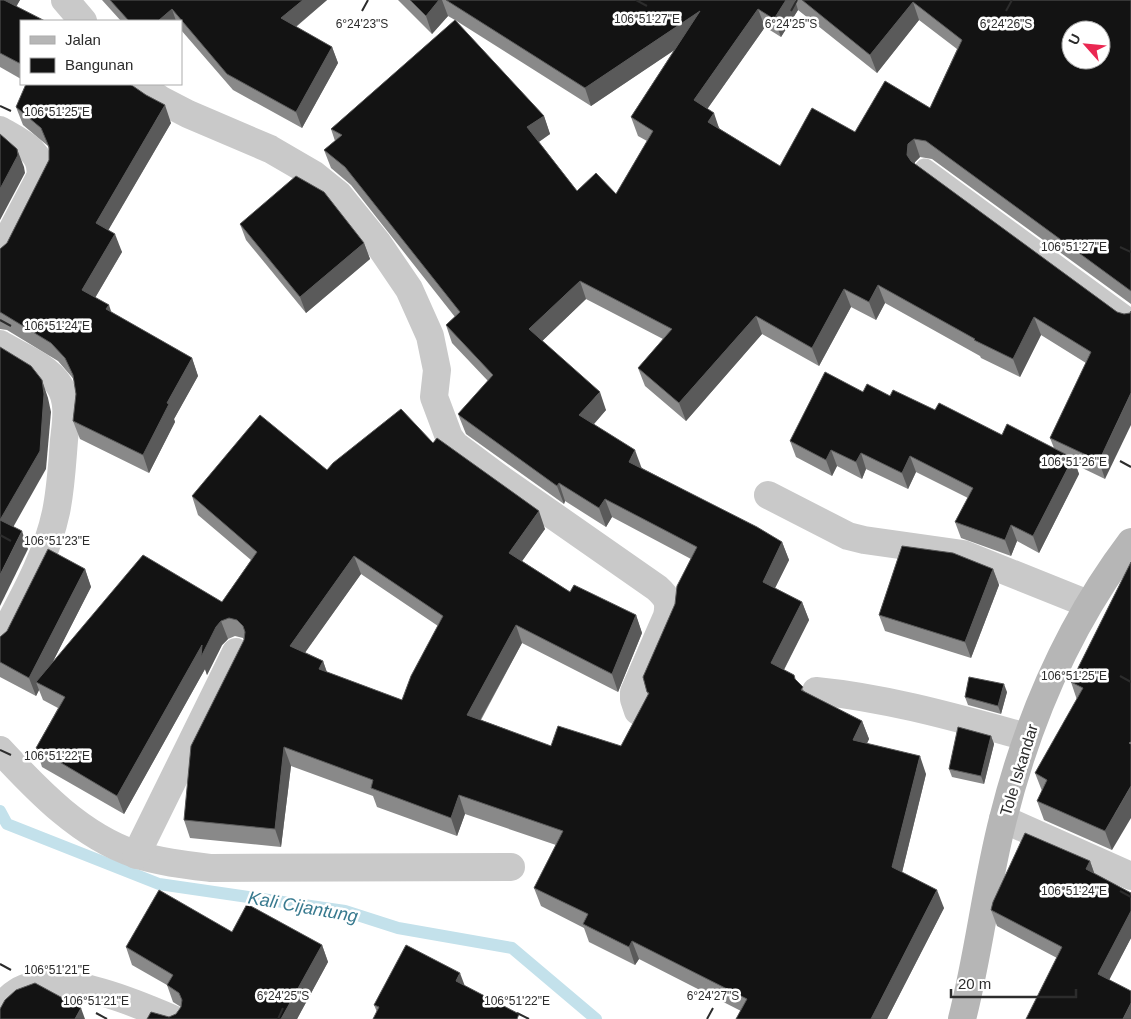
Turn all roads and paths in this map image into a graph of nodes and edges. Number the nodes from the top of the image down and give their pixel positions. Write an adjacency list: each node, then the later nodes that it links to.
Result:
1 (65, 0): 2 (street)
2 (82, 20)
3 (139, 85): 15 (street)
4 (0, 130): 6 (street)
5 (925, 169): 7 (lane)
6 (0, 253)
7 (1131, 320)
8 (0, 344): 12 (street)
9 (768, 495): 11 (street)
10 (1131, 542): 11 (main road, Tole Iskandar)
11 (1088, 604): 16 (main road, Tole Iskandar)
12 (0, 641)
13 (236, 652): 19 (street)
14 (816, 691): 16 (street)
15 (638, 711)
16 (1027, 737): 18 (main road, Tole Iskandar)
17 (0, 750): 19 (street)
18 (1003, 819): 21 (street); 24 (main road, Tole Iskandar)
19 (136, 855): 20 (street)
20 (511, 867)
21 (1131, 876)
22 (0, 1007): 23 (street)
23 (173, 1019)
24 (962, 1019)

